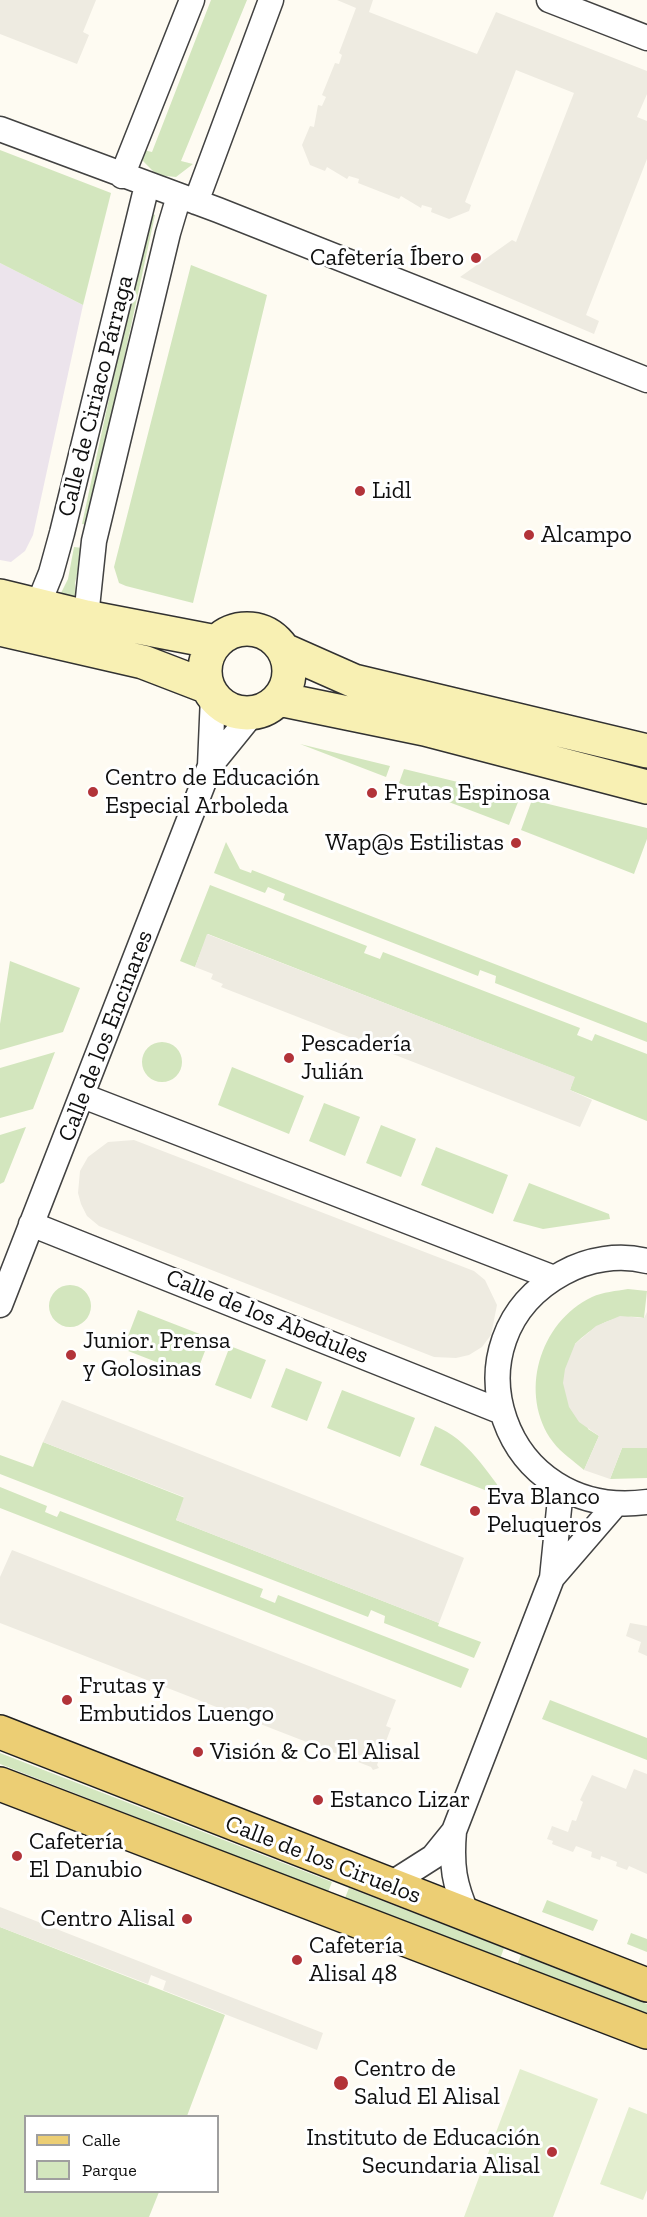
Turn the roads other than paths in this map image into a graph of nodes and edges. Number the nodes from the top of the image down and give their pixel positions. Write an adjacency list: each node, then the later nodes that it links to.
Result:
1 (192, 0): 6 (street)
2 (271, 0): 8 (street, Calle de Ciriaco Párraga)
3 (549, 0): 4 (street)
4 (647, 38)
5 (0, 129): 6 (street)
6 (122, 176): 7 (street)
7 (147, 185): 8 (street); 11 (street, Calle de Ciriaco Párraga)
8 (188, 199): 9 (street); 12 (street, Calle de Ciriaco Párraga)
9 (647, 380)
10 (0, 596): 11 (main road)
11 (38, 605): 12 (main road)
12 (86, 617): 14 (main road)
13 (0, 629): 16 (main road)
14 (216, 642): 15 (main road); 16 (main road)
15 (284, 650): 17 (main road); 18 (main road)
16 (211, 692): 17 (main road); 19 (street, Calle de los Encinares)
17 (266, 706): 19 (street, Calle de los Encinares); 20 (main road)
18 (647, 751)
19 (210, 766): 21 (street, Calle de los Encinares)
20 (647, 787)
21 (83, 1096): 22 (street, Calle de los Encinares); 24 (street)
22 (32, 1224): 25 (street, Calle de los Encinares); 26 (street, Calle de los Abedules)
23 (644, 1256): 24 (street)
24 (554, 1278): 26 (street)
25 (0, 1305)
26 (502, 1412): 27 (street)
27 (561, 1489): 29 (street); 30 (street)
28 (647, 1502): 29 (street)
29 (615, 1505): 30 (street)
30 (552, 1578): 33 (street)
31 (0, 1732): 34 (main road, Calle de los Ciruelos)
32 (0, 1784): 37 (main road, Calle de los Ciruelos)
33 (454, 1831): 34 (street); 35 (street)
34 (389, 1885): 35 (main road, Calle de los Ciruelos)
35 (468, 1916): 36 (main road, Calle de los Ciruelos)
36 (647, 1985)
37 (647, 2032)

